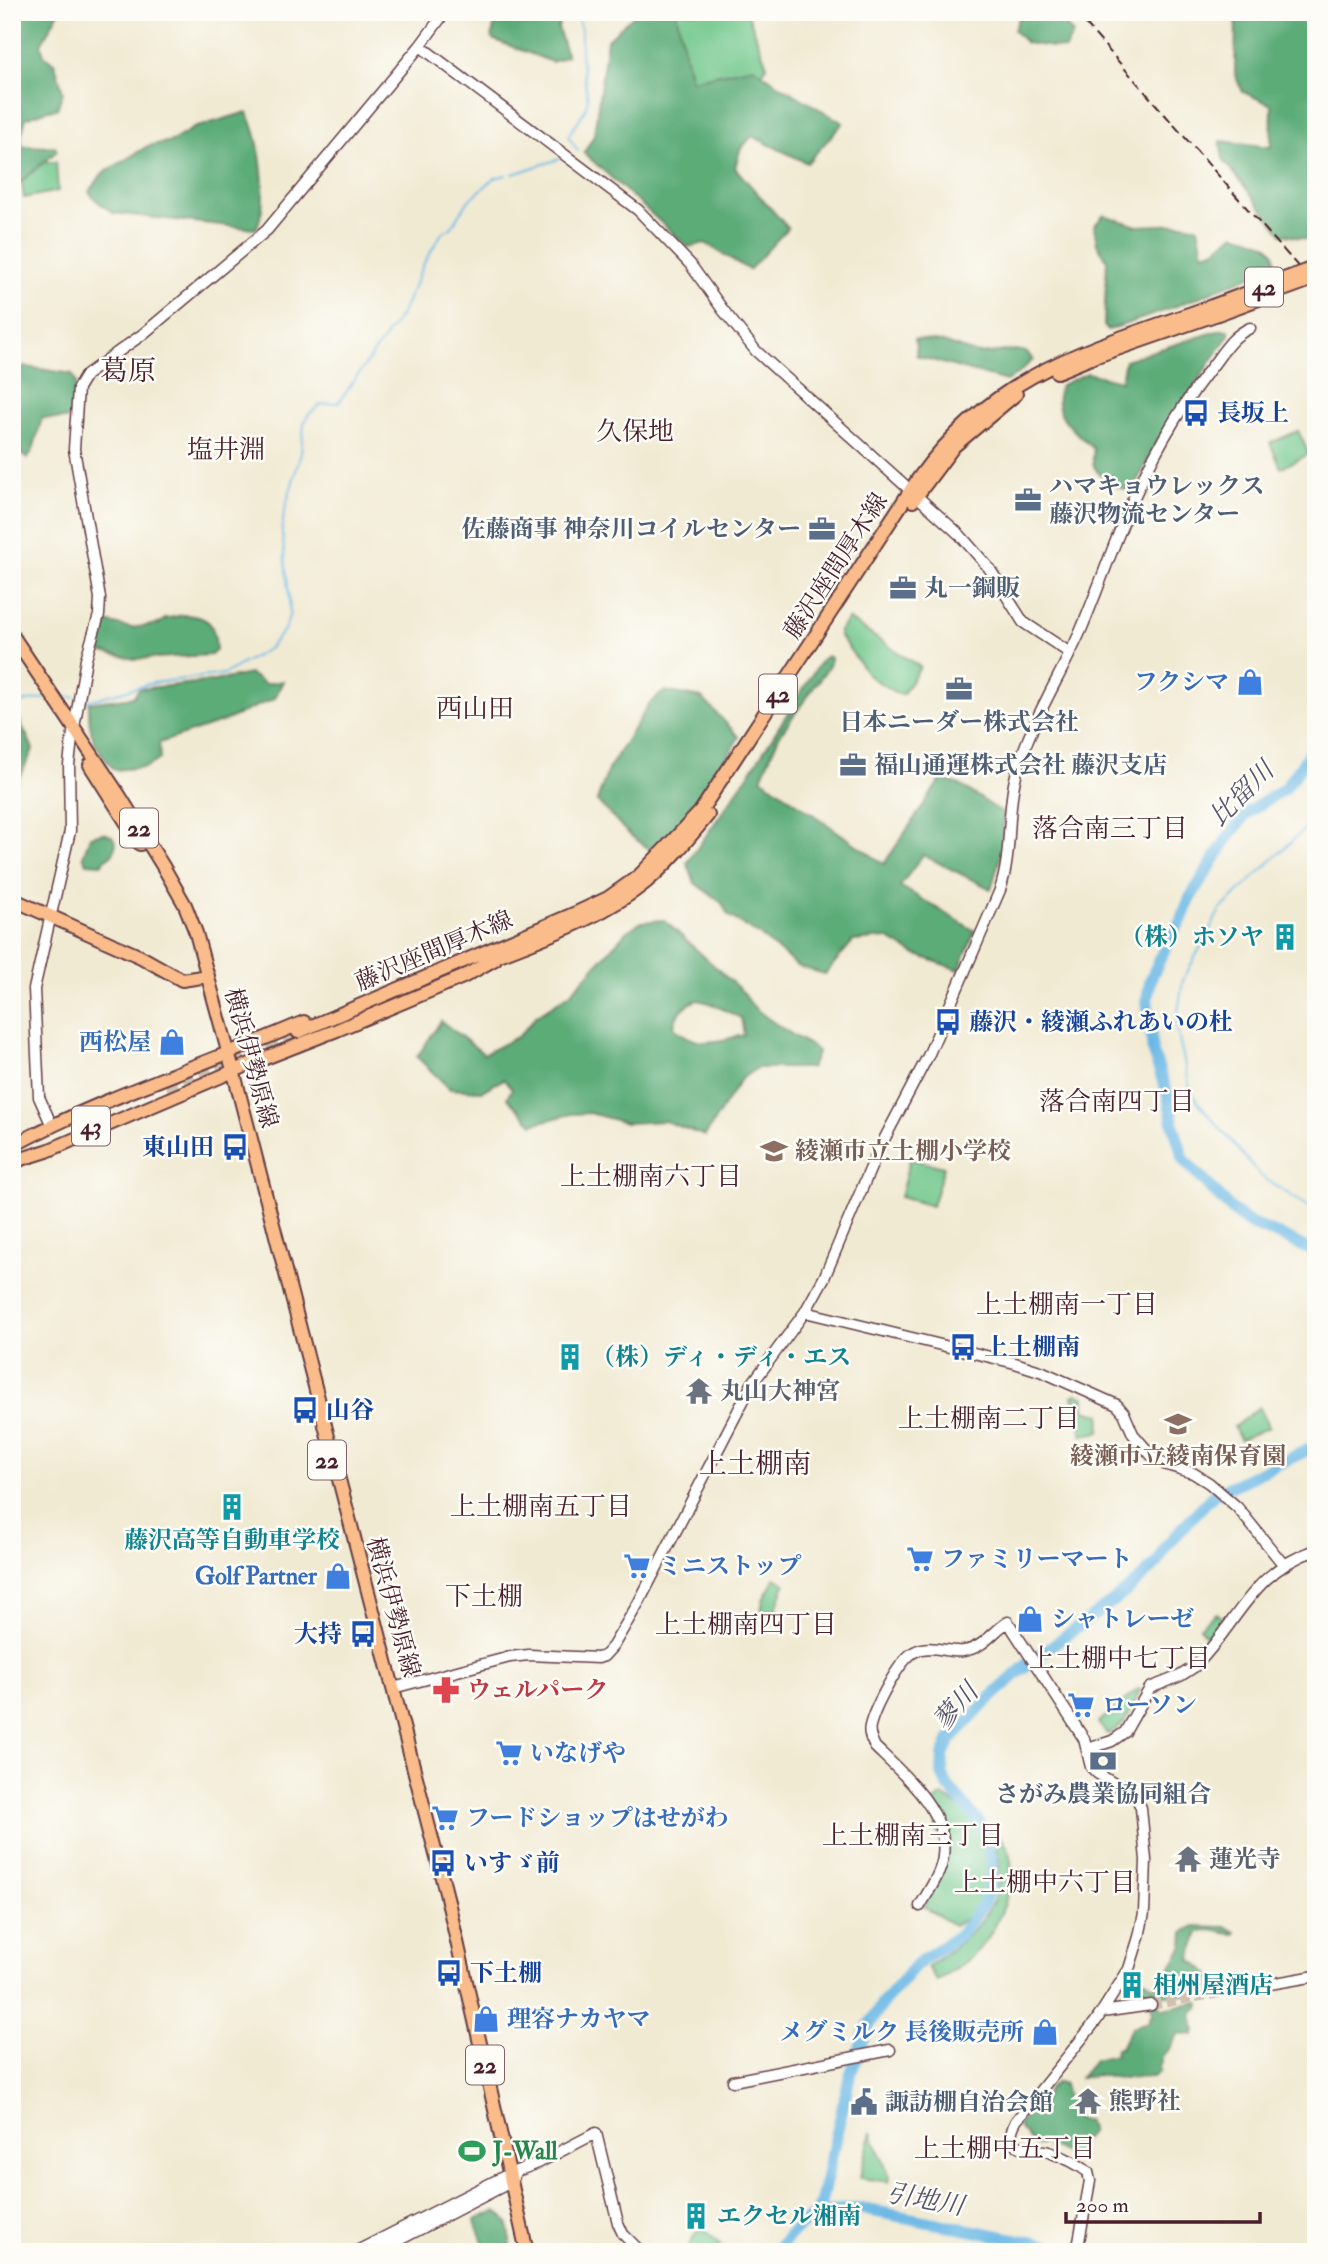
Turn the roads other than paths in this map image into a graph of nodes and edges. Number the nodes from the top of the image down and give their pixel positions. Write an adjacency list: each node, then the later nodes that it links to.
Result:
1 (445, 12): 2 (street)
2 (420, 46): 7 (street); 11 (street)
3 (1316, 267): 5 (main road, 藤沢座間厚木線 / 42, bridge)
4 (1316, 278): 5 (main road, 藤沢座間厚木線 / 42, bridge)
5 (1213, 311): 7 (main road, 藤沢座間厚木線 / 42)
6 (1250, 328): 10 (street)
7 (914, 492): 10 (street); 14 (main road, 藤沢座間厚木線 / 42)
8 (12, 635): 11 (main road, 横浜伊勢原線 / 22)
9 (12, 648): 11 (main road, 横浜伊勢原線 / 22)
10 (1070, 653): 22 (street)
11 (73, 733): 13 (street); 15 (main road, 横浜伊勢原線 / 22)
12 (12, 899): 13 (main road, 横浜伊勢原線)
13 (51, 918): 15 (main road, 横浜伊勢原線); 19 (street)
14 (504, 948): 16 (main road, 藤沢座間厚木線 / 42); 17 (main road, 42); 18 (main road, 42)
15 (204, 977): 17 (main road, 横浜伊勢原線 / 22)
16 (300, 1035)
17 (224, 1056): 18 (main road, 横浜伊勢原線 / 22); 19 (main road)
18 (229, 1073): 21 (main road); 25 (main road, 横浜伊勢原線 / 22); 34 (main road, 横浜伊勢原線 / 22)
19 (52, 1126): 20 (main road)
20 (12, 1148): 21 (main road, 43)
21 (12, 1161)
22 (805, 1312): 24 (street); 25 (street)
23 (1316, 1550): 24 (street)
24 (1283, 1564): 26 (street)
25 (393, 1688): 34 (main road, 横浜伊勢原線 / 22)
26 (1088, 1749): 27 (street); 31 (street)
27 (920, 1906)
28 (1316, 1976): 29 (street)
29 (1236, 1990)
30 (1151, 2005): 31 (street)
31 (1102, 2012): 40 (street)
32 (890, 2050): 33 (street)
33 (733, 2081)
34 (510, 2177): 35 (street); 36 (street); 37 (main road, 横浜伊勢原線 / 22); 38 (main road, 横浜伊勢原線 / 22); 39 (street)
35 (355, 2252)
36 (376, 2252)
37 (521, 2252)
38 (527, 2252)
39 (641, 2252)
40 (1077, 2252)

